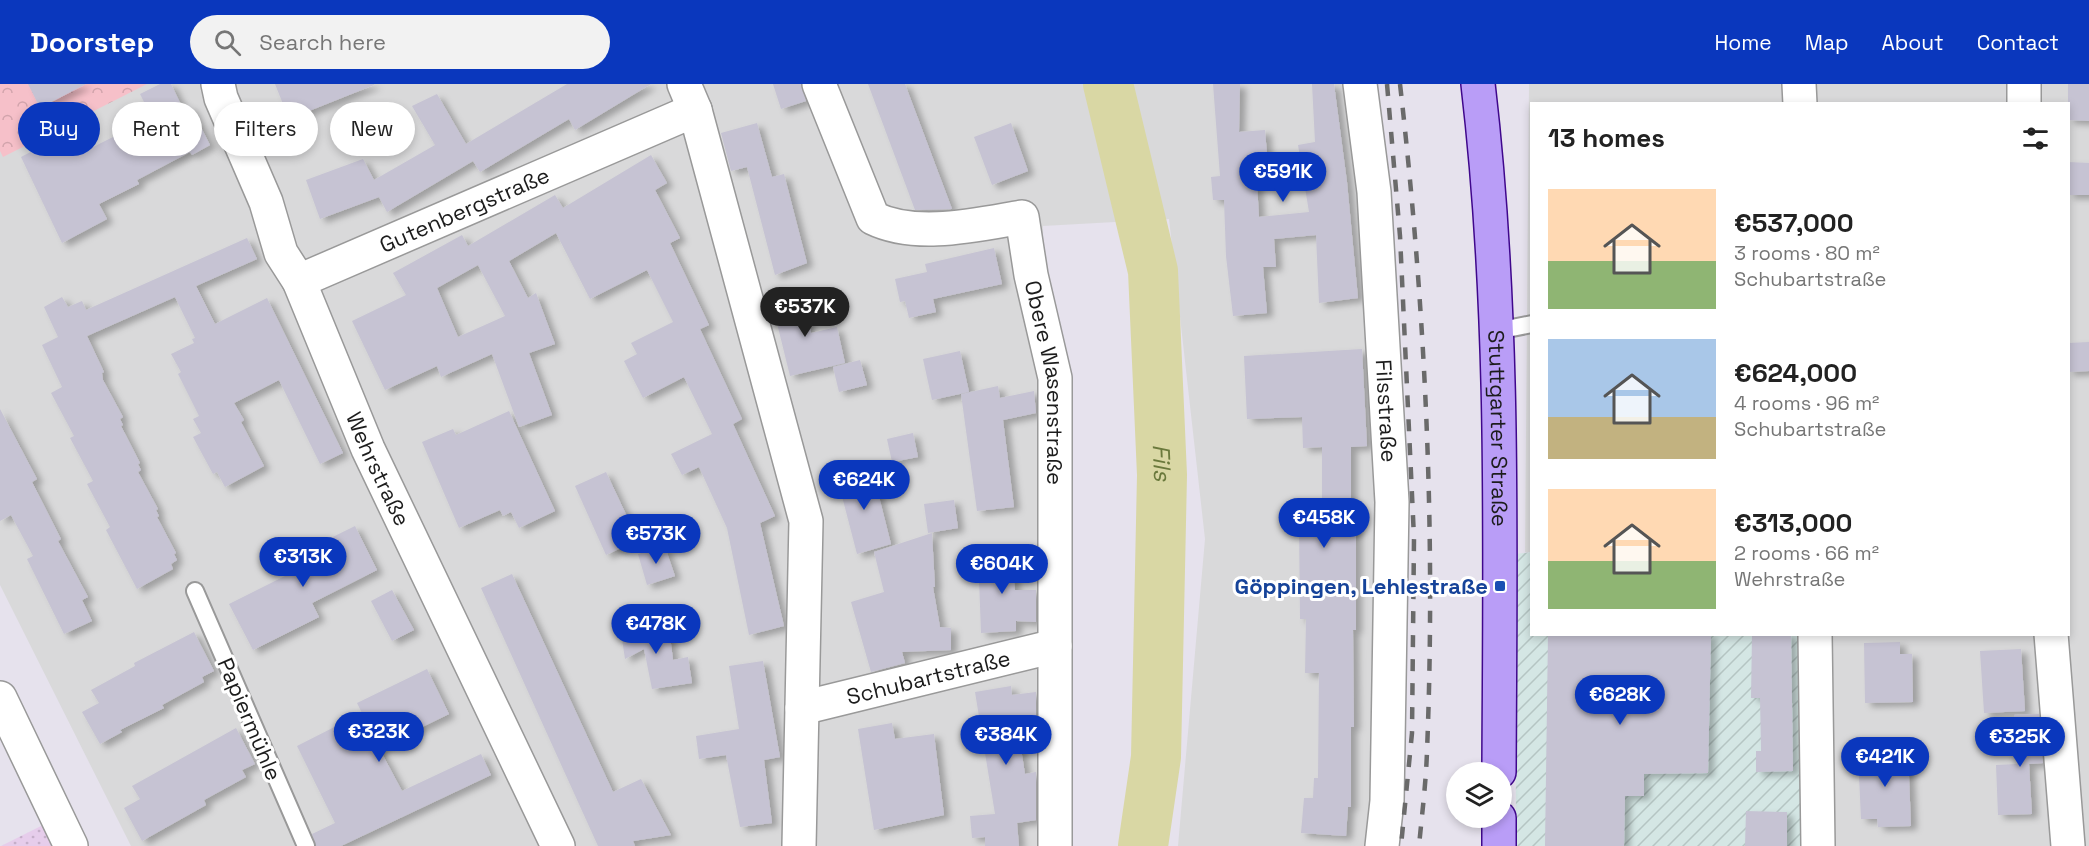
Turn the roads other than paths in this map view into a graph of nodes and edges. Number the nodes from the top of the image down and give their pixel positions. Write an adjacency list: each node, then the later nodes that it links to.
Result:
1 (218, 84): 10 (street, Wehrstraße)
2 (819, 84): 16 (street, Obere Wasenstraße)
3 (1360, 84): 26 (street, Filsstraße)
4 (1478, 84): 12 (main road, Stuttgarter Straße)
5 (1799, 84): 8 (street)
6 (2024, 84): 9 (street)
7 (690, 97): 10 (street, Gutenbergstraße); 18 (street)
8 (1800, 102)
9 (2024, 102)
10 (299, 281): 23 (street, Wehrstraße)
11 (1530, 324): 12 (lane)
12 (1497, 330): 19 (main road, Stuttgarter Straße)
13 (195, 591): 22 (lane, Papiermühle)
14 (1815, 636): 28 (street)
15 (2051, 636): 29 (street)
16 (1055, 646): 18 (street, Schubartstraße); 25 (street, Obere Wasenstraße)
17 (0, 698): 21 (street)
18 (802, 708): 24 (street)
19 (1499, 762)
20 (1499, 828): 27 (main road)
21 (70, 846)
22 (306, 846)
23 (558, 846)
24 (799, 846)
25 (1055, 846)
26 (1382, 846)
27 (1499, 846)
28 (1818, 846)
29 (2068, 846)

